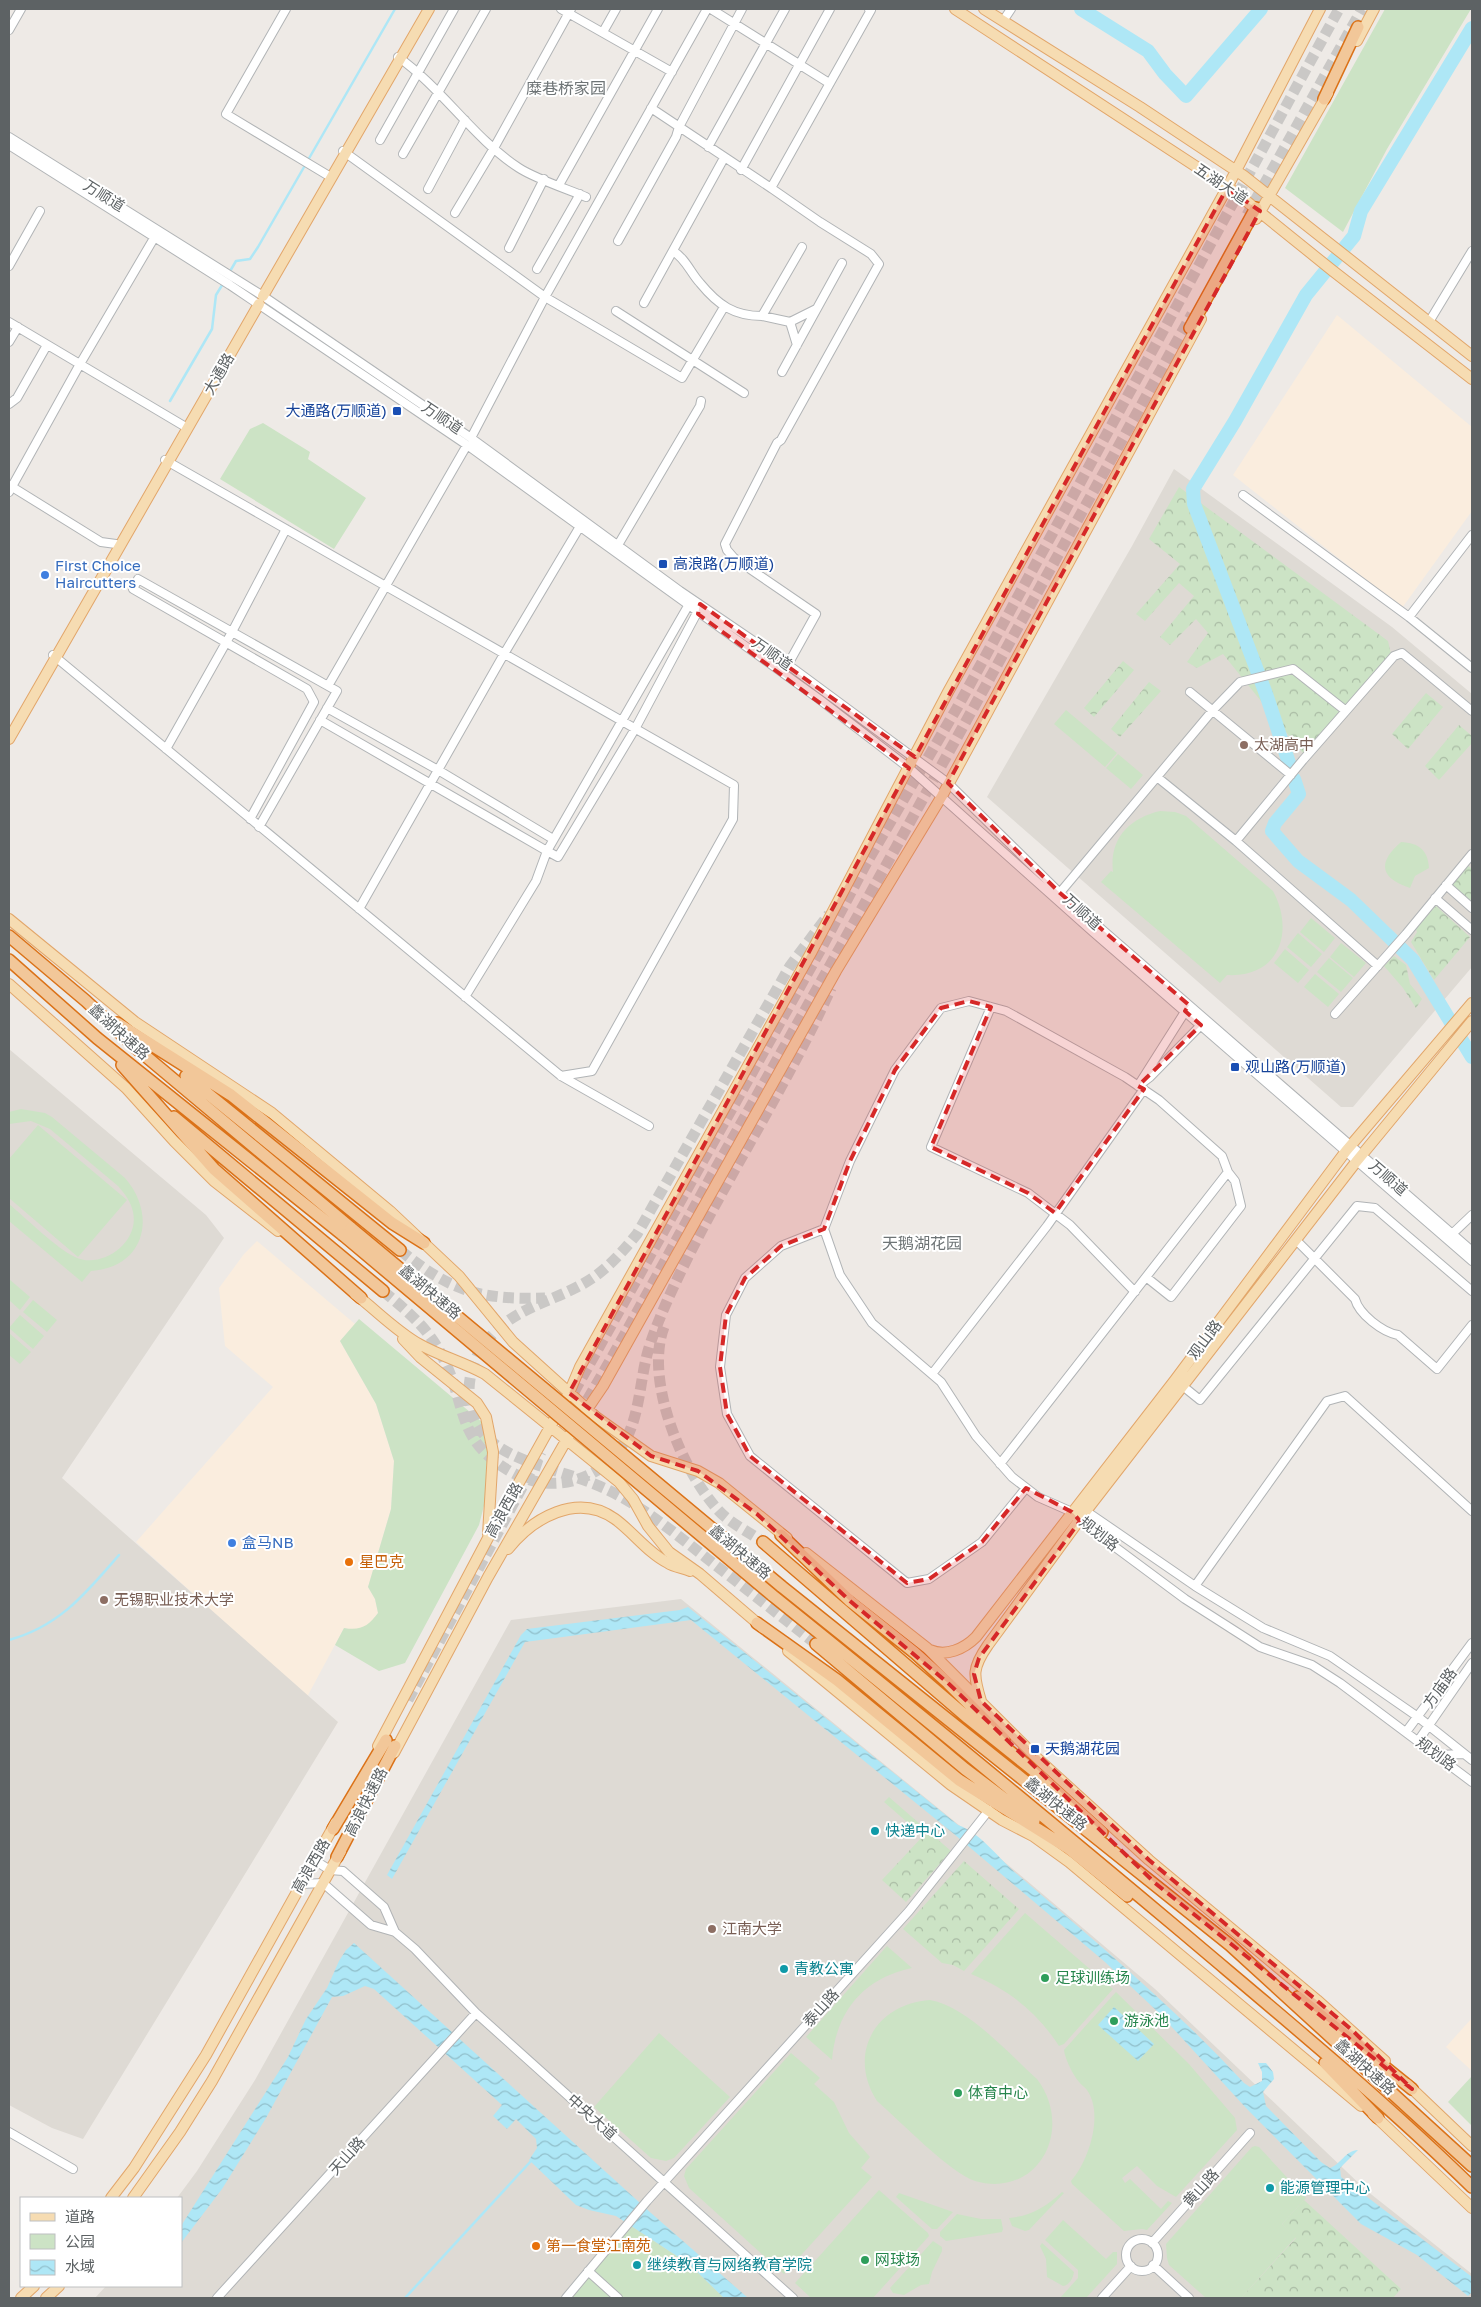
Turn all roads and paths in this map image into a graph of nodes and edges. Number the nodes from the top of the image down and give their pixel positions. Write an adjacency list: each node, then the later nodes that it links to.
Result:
1 (21, 9): 23 (street)
2 (286, 9): 47 (street)
3 (427, 9): 27 (main road, 大通路)
4 (454, 9): 29 (street)
5 (486, 9): 32 (street)
6 (561, 9): 19 (street)
7 (616, 9): 24 (street)
8 (658, 9): 26 (street)
9 (709, 9): 21 (street); 30 (street)
10 (742, 9): 21 (street)
11 (784, 9): 25 (street)
12 (830, 9): 28 (street)
13 (869, 9): 31 (street)
14 (955, 9): 51 (main road, 五湖大道)
15 (984, 9): 20 (main road, 五湖大道)
16 (1010, 9): 20 (street)
17 (1320, 9): 46 (main road, 高浪西路)
18 (1374, 9): 33 (main road, 高浪西路)
19 (570, 11): 24 (street); 41 (street)
20 (1002, 20): 46 (main road, 五湖大道)
21 (733, 23): 25 (street); 36 (street)
22 (1358, 27): 33 (highway)
23 (9, 30)
24 (603, 32): 26 (street)
25 (765, 43): 28 (street); 40 (street)
26 (634, 50): 30 (street); 49 (street)
27 (399, 58): 29 (street); 42 (main road, 大通路)
28 (799, 64): 31 (street); 45 (street)
29 (418, 72): 32 (street); 38 (street)
30 (672, 72): 34 (street)
31 (829, 83): 50 (street)
32 (438, 92): 35 (street); 43 (street)
33 (1324, 99): 53 (main road, 高浪西路)
34 (651, 108): 36 (street); 68 (street)
35 (465, 120): 41 (street); 52 (street)
36 (679, 127): 40 (street); 58 (street)
37 (9, 137): 57 (street, 万顺道)
38 (380, 140)
39 (9, 145): 57 (street, 万顺道)
40 (708, 147): 44 (street)
41 (494, 148): 48 (street); 56 (street)
42 (344, 152): 47 (main road, 大通路); 68 (street); 69 (main road, 大通路)
43 (403, 154)
44 (724, 158): 45 (street); 61 (street)
45 (742, 170): 50 (street)
46 (1236, 171): 51 (main road, 高浪西路); 53 (main road, 五湖大道)
47 (329, 176): 69 (main road, 大通路)
48 (544, 179): 49 (street); 60 (street)
49 (559, 185): 66 (street)
50 (771, 188): 110 (street)
51 (1227, 188): 54 (main road, 五湖大道); 125 (main road, 高浪西路)
52 (428, 189)
53 (1269, 197): 54 (main road, 高浪西路); 77 (main road, 五湖大道)
54 (1258, 209): 79 (highway); 87 (main road, 五湖大道); 131 (main road, 高浪西路)
55 (40, 211): 65 (street)
56 (456, 213)
57 (156, 234): 67 (street, 万顺道); 85 (street)
58 (618, 241)
59 (802, 247): 74 (street)
60 (509, 248)
61 (673, 251): 70 (street); 71 (street)
62 (1472, 251): 77 (street)
63 (1472, 258): 77 (street)
64 (842, 263): 72 (street)
65 (9, 266)
66 (538, 269)
67 (221, 275): 69 (street, 万顺道); 69 (street, 万顺道)
68 (545, 297): 84 (street); 92 (street)
69 (259, 299): 91 (main road, 大通路); 92 (street, 万顺道); 93 (main road, 大通路)
70 (644, 303)
71 (724, 307): 74 (street); 84 (street)
72 (816, 309): 76 (street); 82 (street)
73 (616, 311): 84 (street)
74 (762, 316): 76 (street)
75 (9, 322): 78 (street)
76 (790, 322): 82 (street)
77 (1431, 323): 83 (main road, 五湖大道)
78 (18, 327): 80 (street); 81 (street)
79 (1190, 328)
80 (9, 342)
81 (47, 345): 85 (street); 90 (street)
82 (797, 345): 86 (street)
83 (1472, 356)
84 (694, 360): 88 (street)
85 (80, 364): 91 (street); 94 (street)
86 (782, 372)
87 (1472, 379)
88 (744, 393)
89 (701, 401): 100 (street)
90 (9, 404)
91 (184, 426): 93 (main road, 大通路)
92 (469, 442): 96 (street, 万顺道); 101 (street)
93 (167, 461): 97 (street); 99 (main road, 大通路); 109 (main road, 大通路)
94 (10, 488): 99 (street)
95 (1242, 494): 105 (street)
96 (582, 523): 100 (street, 万顺道); 103 (street, 万顺道); 108 (street)
97 (286, 529): 101 (street); 106 (street)
98 (1472, 535): 105 (street)
99 (116, 544): 109 (main road, 大通路)
100 (618, 545): 102 (street, 万顺道)
101 (387, 587): 108 (street); 113 (street)
102 (700, 604): 103 (street); 104 (street); 110 (street, 万顺道)
103 (688, 606): 104 (street, 万顺道); 120 (street)
104 (698, 614): 112 (street, 万顺道); 121 (street)
105 (1409, 617): 111 (street)
106 (232, 632): 107 (street); 107 (street); 113 (street)
107 (226, 643): 124 (street); 133 (street)
108 (504, 654): 120 (street); 127 (street)
109 (54, 657): 122 (main road, 大通路); 123 (main road, 大通路); 124 (street)
110 (788, 664): 112 (street); 125 (street, 万顺道)
111 (1472, 668)
112 (782, 674): 126 (street, 万顺道)
113 (328, 686): 115 (street)
114 (1190, 692): 116 (street)
115 (327, 708): 119 (street); 127 (street)
116 (1213, 710): 117 (street); 128 (street); 129 (street)
117 (1346, 710): 118 (street); 128 (street)
118 (1472, 711)
119 (320, 720): 130 (street); 134 (street)
120 (622, 722): 121 (street); 135 (street)
121 (634, 729): 137 (street); 160 (street)
122 (9, 731)
123 (9, 738)
124 (166, 749): 133 (street)
125 (915, 757): 126 (main road, 高浪西路); 131 (street, 万顺道)
126 (909, 768): 132 (street, 万顺道); 187 (main road, 高浪西路)
127 (438, 770): 130 (street); 135 (street)
128 (1291, 774): 136 (street)
129 (1157, 777): 136 (street); 140 (street)
130 (430, 783): 137 (street); 143 (street)
131 (948, 783): 132 (main road, 高浪西路); 140 (street, 万顺道)
132 (942, 796): 140 (street, 万顺道); 188 (main road, 高浪西路)
133 (250, 819): 134 (street)
134 (260, 827): 143 (street)
135 (553, 838): 137 (street)
136 (1236, 841): 148 (street)
137 (547, 851): 150 (street)
138 (1472, 854): 139 (street)
139 (1446, 885): 141 (street); 142 (street)
140 (1058, 896): 154 (street, 万顺道)
141 (1435, 898): 145 (street); 148 (street)
142 (1472, 908)
143 (359, 909): 150 (street)
144 (9, 919): 173 (main road)
145 (1472, 930)
146 (9, 936): 151 (highway, 蠡湖快速路)
147 (9, 960): 158 (highway, 蠡湖快速路)
148 (1378, 966): 155 (street)
149 (9, 984): 182 (main road)
150 (465, 997): 160 (street)
151 (86, 1001): 159 (highway); 170 (highway, 蠡湖快速路)
152 (1470, 1005): 164 (main road, 观山路)
153 (991, 1007): 161 (street); 167 (street); 169 (street)
154 (1187, 1008): 156 (street, 万顺道); 161 (street)
155 (1335, 1014)
156 (1204, 1022): 161 (street); 164 (street, 万顺道)
157 (1472, 1022): 165 (main road, 观山路)
158 (98, 1038): 162 (highway); 170 (highway, 蠡湖快速路)
159 (144, 1041): 173 (highway); 174 (highway)
160 (561, 1076): 163 (street)
161 (1141, 1087): 166 (street); 167 (street)
162 (145, 1090): 179 (highway); 182 (highway)
163 (649, 1126)
164 (1348, 1148): 165 (street, 万顺道); 186 (main road, 观山路)
165 (1359, 1158): 171 (street, 万顺道); 172 (main road, 观山路); 177 (street, 万顺道)
166 (1228, 1172): 178 (street); 178 (street)
167 (1055, 1213): 181 (street); 185 (street)
168 (1472, 1215): 171 (street)
169 (824, 1229): 185 (street); 192 (street)
170 (347, 1232): 224 (highway, 蠡湖快速路, bridge); 228 (highway, 蠡湖快速路, bridge)
171 (1452, 1234): 175 (street, 万顺道)
172 (1296, 1240): 176 (street); 186 (main road, 观山路)
173 (424, 1243): 187 (main road)
174 (400, 1250)
175 (1472, 1251)
176 (1316, 1259): 180 (street); 184 (street); 186 (street)
177 (1472, 1261)
178 (1146, 1277): 181 (street)
179 (383, 1291)
180 (1472, 1291)
181 (1134, 1292): 191 (street)
182 (361, 1298): 183 (main road)
183 (374, 1309): 189 (main road); 197 (main road)
184 (1472, 1326)
185 (932, 1374): 191 (street)
186 (1179, 1384): 194 (main road, 观山路); 195 (main road, 观山路)
187 (568, 1393): 188 (main road); 189 (main road, 高浪西路)
188 (586, 1408): 190 (main road, 高浪西路); 196 (main road)
189 (550, 1426): 190 (main road); 197 (main road, 高浪西路)
190 (567, 1439): 199 (main road); 200 (main road, 高浪西路)
191 (1000, 1464): 192 (street)
192 (1026, 1488): 194 (street)
193 (1472, 1511): 201 (street)
194 (1072, 1512): 195 (street, 规划路); 205 (main road, 观山路)
195 (1083, 1516): 201 (street, 规划路); 207 (main road, 观山路); 210 (street, 规划路)
196 (781, 1534): 205 (main road); 215 (highway)
197 (488, 1538): 218 (main road, 高浪西路)
198 (763, 1542): 215 (highway)
199 (700, 1574): 200 (main road); 202 (main road)
200 (488, 1576): 220 (main road, 高浪西路)
201 (1195, 1586): 208 (street, 规划路)
202 (757, 1623): 217 (main road); 219 (highway)
203 (1472, 1643): 208 (street, 方庙路)
204 (816, 1644): 219 (highway)
205 (927, 1648): 207 (main road)
206 (1472, 1663): 209 (street, 方庙路)
207 (982, 1702): 231 (main road)
208 (1418, 1717): 209 (street, 规划路); 210 (street, 方庙路)
209 (1429, 1725): 211 (street, 方庙路); 212 (street, 规划路)
210 (1406, 1732): 211 (street, 规划路)
211 (1418, 1741): 213 (street, 规划路)
212 (1464, 1754): 213 (street); 214 (street, 规划路)
213 (1437, 1755): 216 (street, 规划路)
214 (1472, 1760)
215 (1038, 1774): 224 (highway)
216 (1472, 1782)
217 (989, 1810): 232 (main road); 238 (street, 泰山路)
218 (333, 1829): 220 (highway, 高浪快速路); 221 (main road, 高浪西路)
219 (1068, 1848): 228 (highway)
220 (337, 1857): 222 (main road, 高浪西路)
221 (314, 1860): 222 (street); 225 (main road, 高浪西路)
222 (330, 1870): 223 (main road, 高浪西路); 226 (street)
223 (323, 1883): 225 (street); 226 (street); 241 (main road, 高浪西路)
224 (1155, 1883): 227 (highway, 蠡湖快速路)
225 (301, 1884): 240 (main road, 高浪西路)
226 (395, 1932): 230 (street, 中央大道)
227 (1230, 1945): 231 (highway); 236 (highway, 蠡湖快速路)
228 (1234, 1976): 229 (highway, 蠡湖快速路)
229 (1252, 1989): 232 (highway); 239 (highway, 蠡湖快速路)
230 (476, 2013): 238 (street, 中央大道); 251 (street, 天山路)
231 (1412, 2089): 235 (main road)
232 (1378, 2118): 242 (main road)
233 (9, 2132): 237 (street)
234 (1250, 2133): 243 (street, 黄山路)
235 (1472, 2146)
236 (1472, 2166)
237 (73, 2169)
238 (664, 2182): 246 (street, 泰山路); 254 (street, 中央大道)
239 (1472, 2187)
240 (112, 2197)
241 (134, 2197)
242 (1472, 2208)
243 (1152, 2243): 244 (street); 245 (street)
244 (1153, 2265): 245 (street); 256 (street)
245 (1131, 2266): 255 (street)
246 (588, 2271): 252 (street); 253 (street)
247 (33, 2287): 249 (main road)
248 (57, 2287): 250 (main road)
249 (21, 2298)
250 (46, 2298)
251 (217, 2298)
252 (566, 2298)
253 (618, 2298)
254 (793, 2298)
255 (1102, 2298)
256 (1190, 2298)

